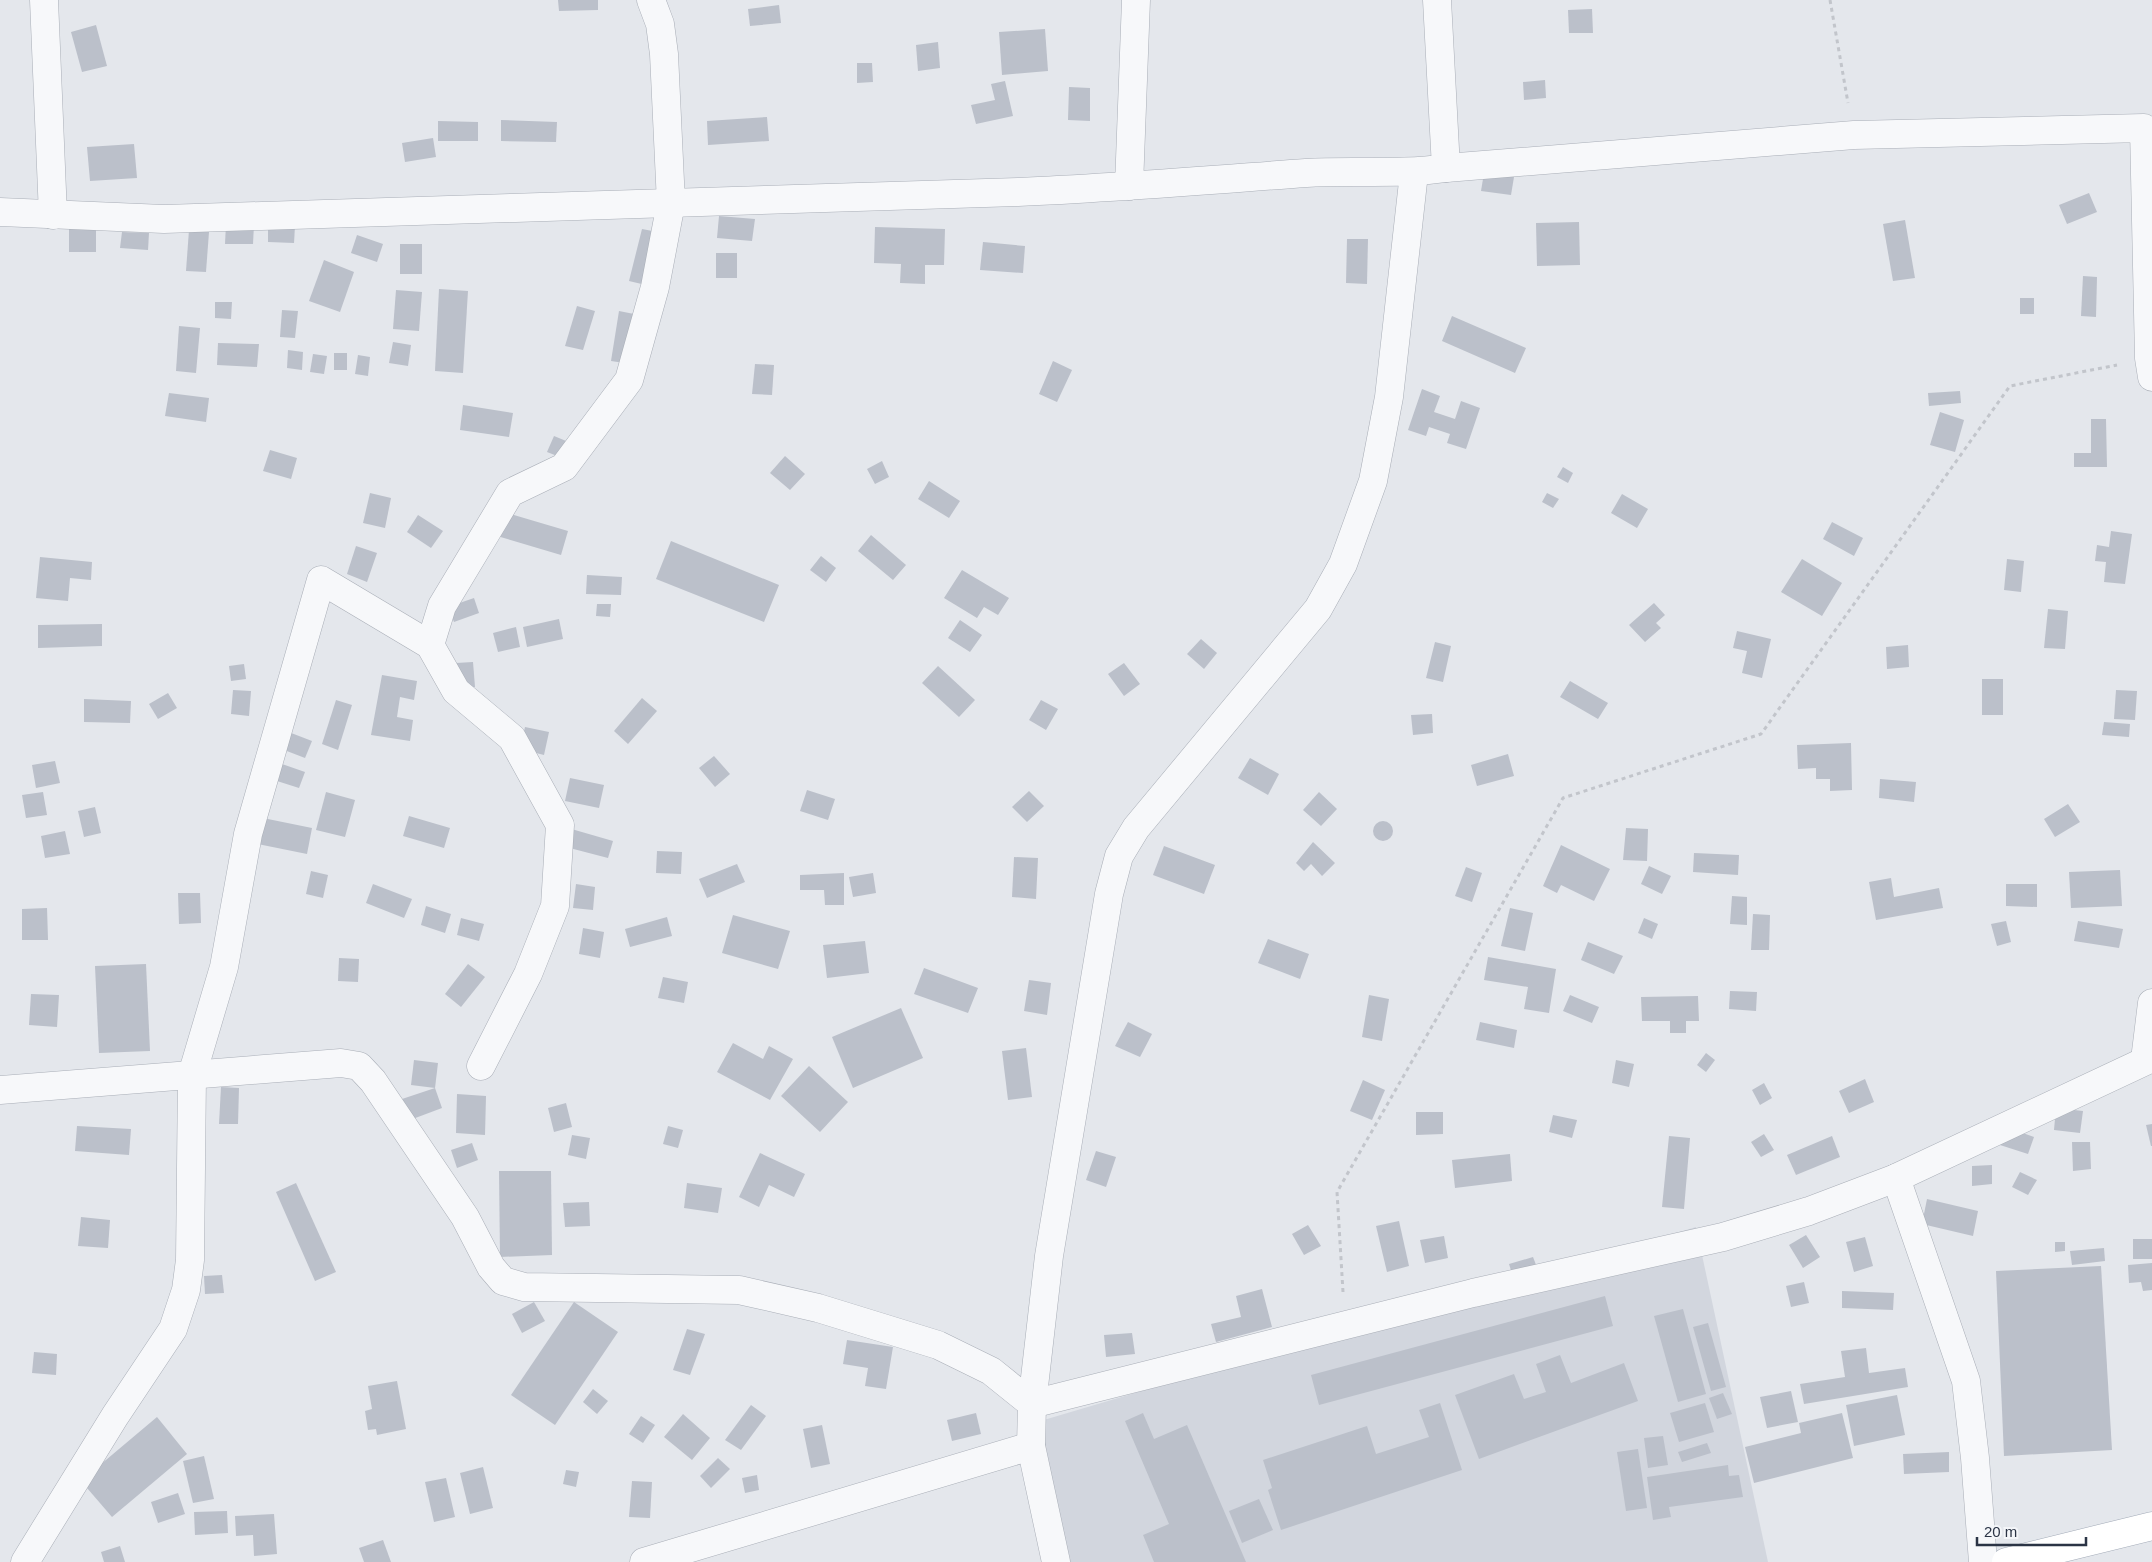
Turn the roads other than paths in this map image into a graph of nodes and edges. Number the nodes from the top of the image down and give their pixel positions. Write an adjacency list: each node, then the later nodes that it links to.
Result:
1 (44, 0): 11 (street)
2 (651, 0): 9 (street)
3 (1136, 0): 8 (street)
4 (1438, 0): 6 (street)
5 (2148, 128): 6 (street); 12 (street)
6 (1446, 168): 7 (street)
7 (1414, 173): 8 (street); 20 (street)
8 (1129, 186): 9 (street)
9 (671, 203): 11 (street); 13 (street)
10 (0, 212): 11 (street)
11 (53, 215)
12 (2150, 368)
13 (430, 645): 16 (street); 17 (street)
14 (2152, 1003): 15 (street)
15 (2148, 1059): 19 (street)
16 (481, 1066)
17 (192, 1075): 18 (street); 20 (street); 23 (street)
18 (0, 1090)
19 (1896, 1178): 20 (street); 26 (street)
20 (1032, 1404): 21 (street)
21 (1031, 1446): 24 (street); 25 (street)
22 (2152, 1526): 27 (main road)
23 (25, 1562)
24 (644, 1562)
25 (1056, 1562)
26 (1982, 1562)
27 (2006, 1562)

